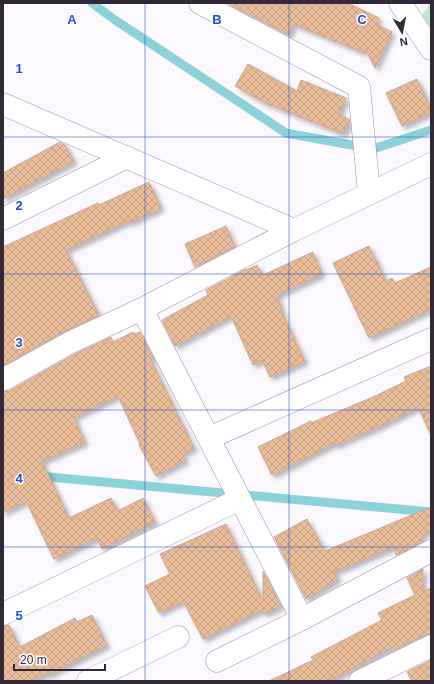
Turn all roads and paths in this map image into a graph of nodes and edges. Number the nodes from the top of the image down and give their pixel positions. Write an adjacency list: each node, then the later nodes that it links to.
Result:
1 (200, 3): 7 (street)
2 (400, 3): 3 (street)
3 (431, 49)
4 (3, 104): 5 (street)
5 (127, 157): 8 (street); 9 (street)
6 (431, 164): 7 (street)
7 (369, 193): 9 (street)
8 (3, 219)
9 (294, 230): 10 (street)
10 (142, 309): 12 (street); 13 (street)
11 (431, 339): 13 (street)
12 (3, 380)
13 (209, 438): 14 (street)
14 (240, 499): 16 (street); 17 (street)
15 (431, 550): 17 (street)
16 (3, 614)
17 (302, 619): 20 (street)
18 (178, 637): 21 (street)
19 (431, 646): 22 (street)
20 (218, 661)
21 (88, 681)
22 (360, 681)

